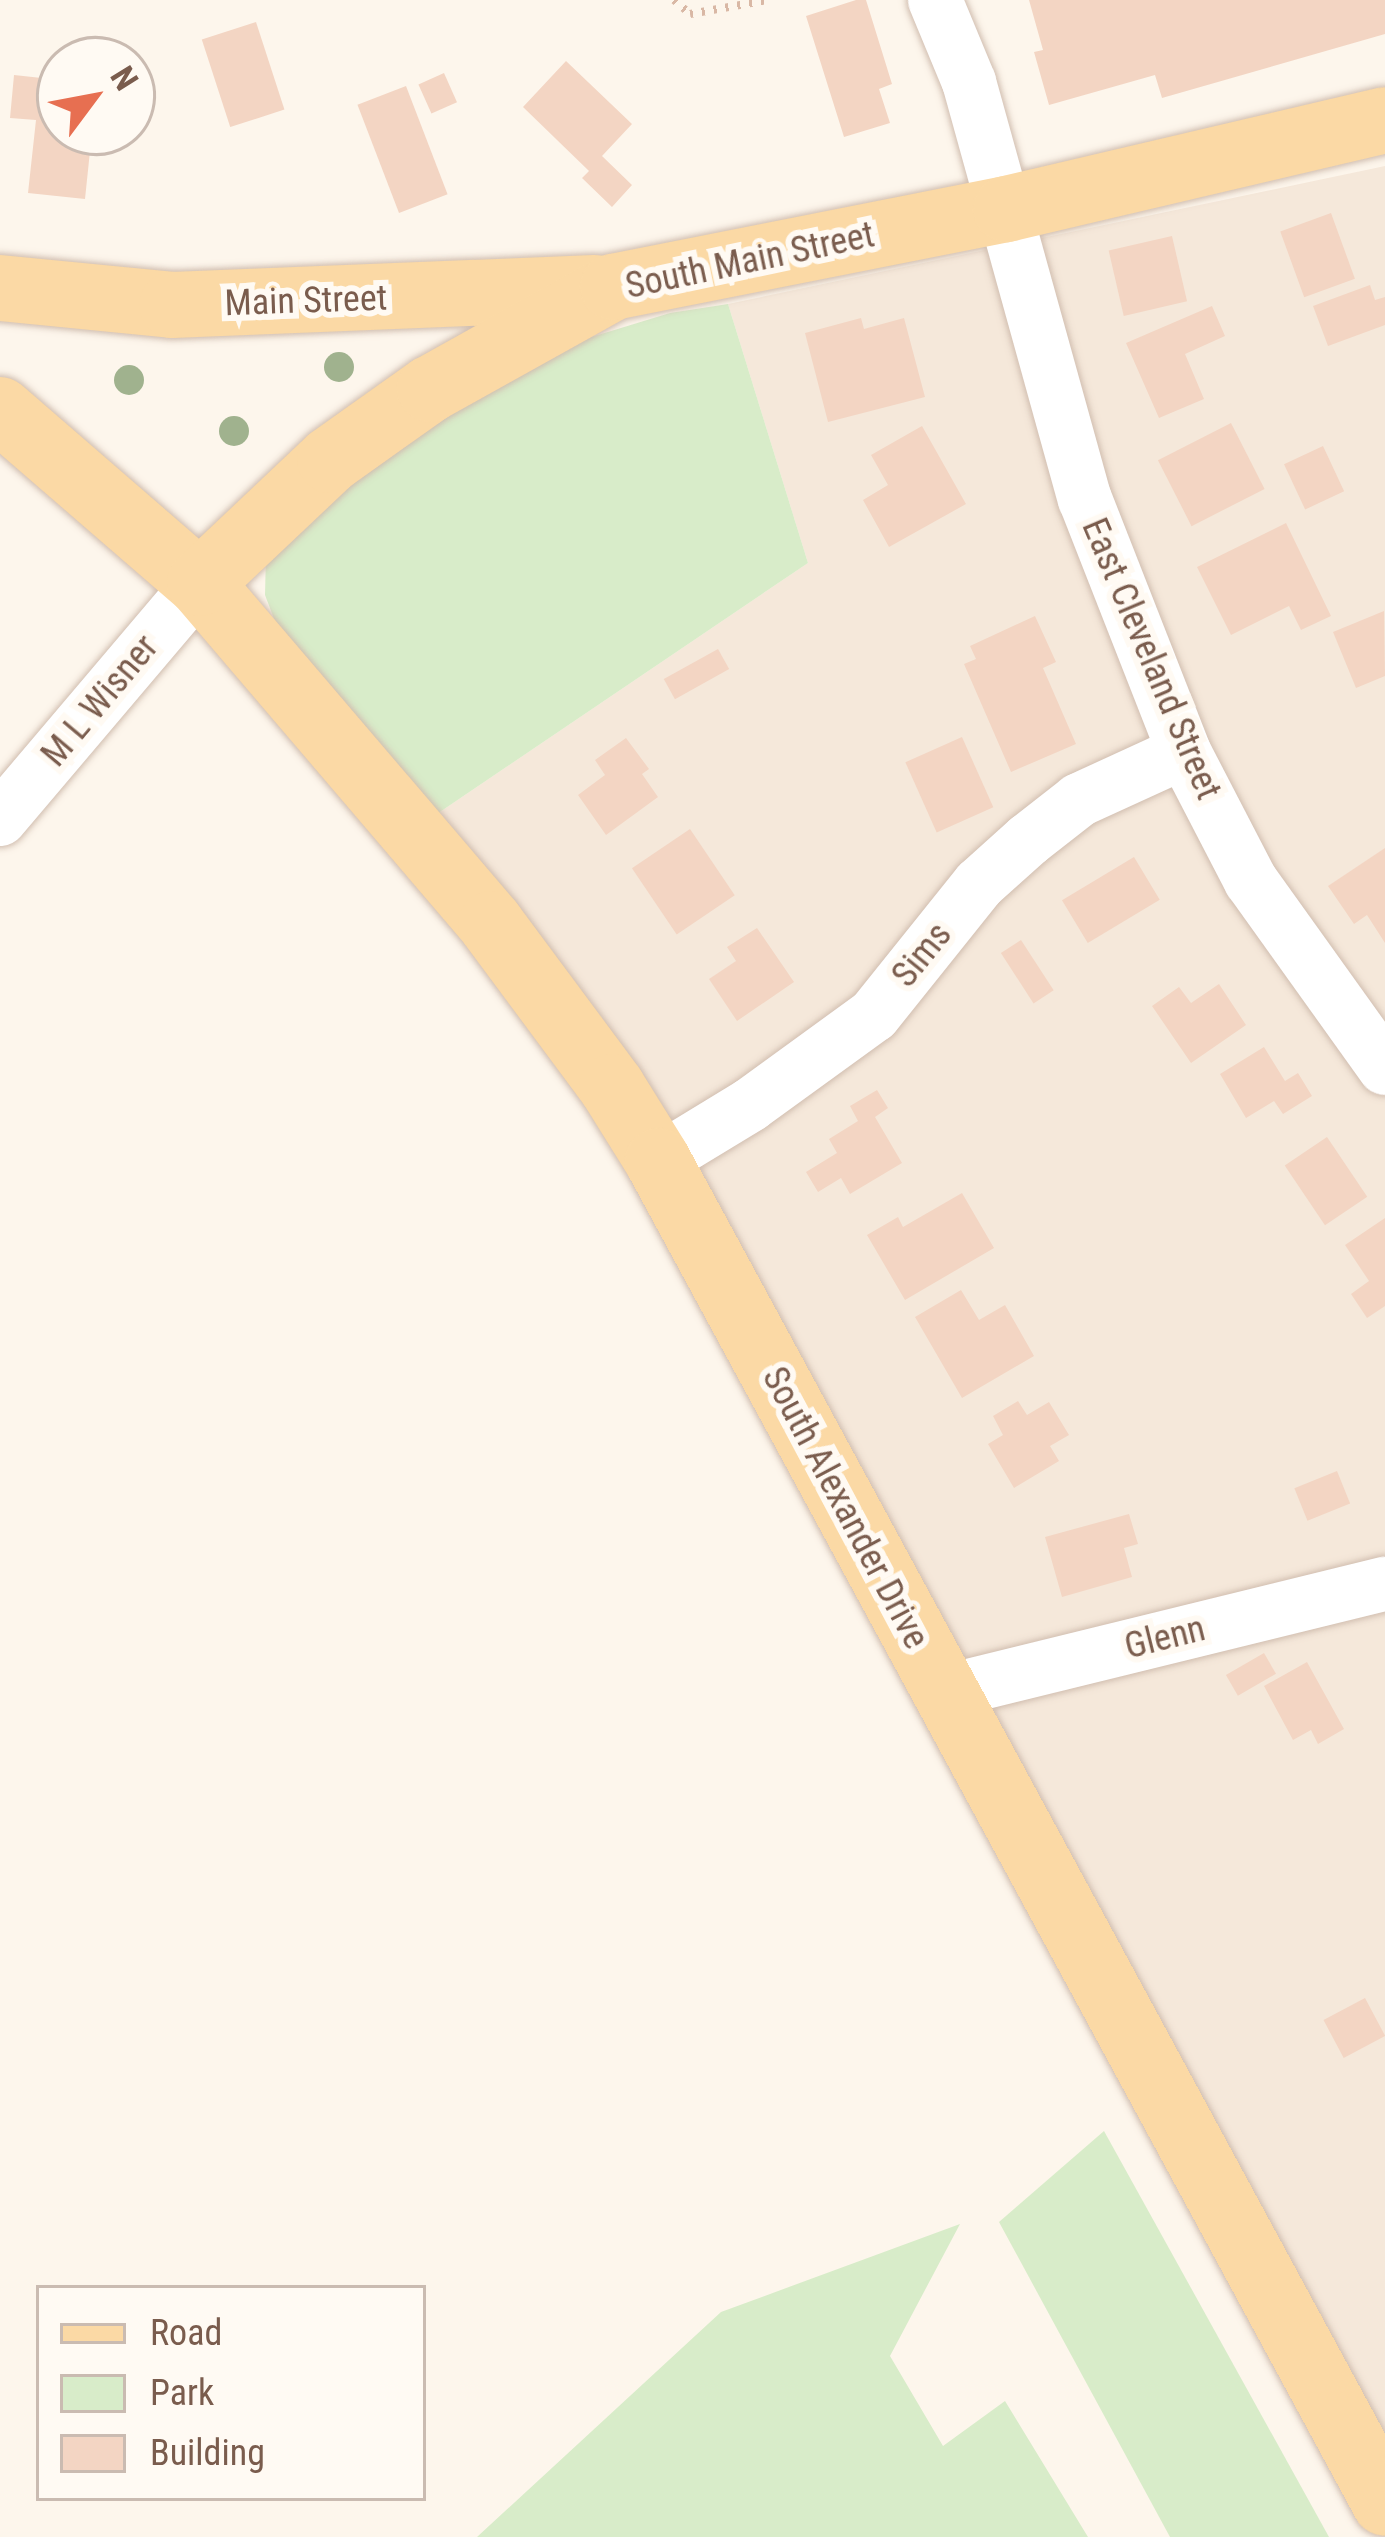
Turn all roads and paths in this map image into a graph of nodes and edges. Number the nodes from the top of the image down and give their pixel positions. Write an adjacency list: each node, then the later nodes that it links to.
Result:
1 (674, 0): 2 (path)
2 (768, 0)
3 (935, 0): 5 (street, East Cleveland Street)
4 (1385, 120): 5 (main road, South Main Street)
5 (1006, 209): 6 (main road, South Main Street); 10 (street, East Cleveland Street)
6 (613, 287): 7 (main road, Main Street); 9 (main road, South Main Street)
7 (0, 288)
8 (0, 410): 9 (main road, South Alexander Drive)
9 (200, 583): 11 (street, M L Wisner); 13 (main road, South Alexander Drive)
10 (1184, 752): 12 (street, East Cleveland Street); 13 (street, Sims)
11 (0, 819)
12 (1385, 1068)
13 (658, 1161): 15 (main road, South Alexander Drive)
14 (1379, 1598): 15 (street, Glenn)
15 (944, 1692): 16 (main road, South Alexander Drive)
16 (1385, 2503)

